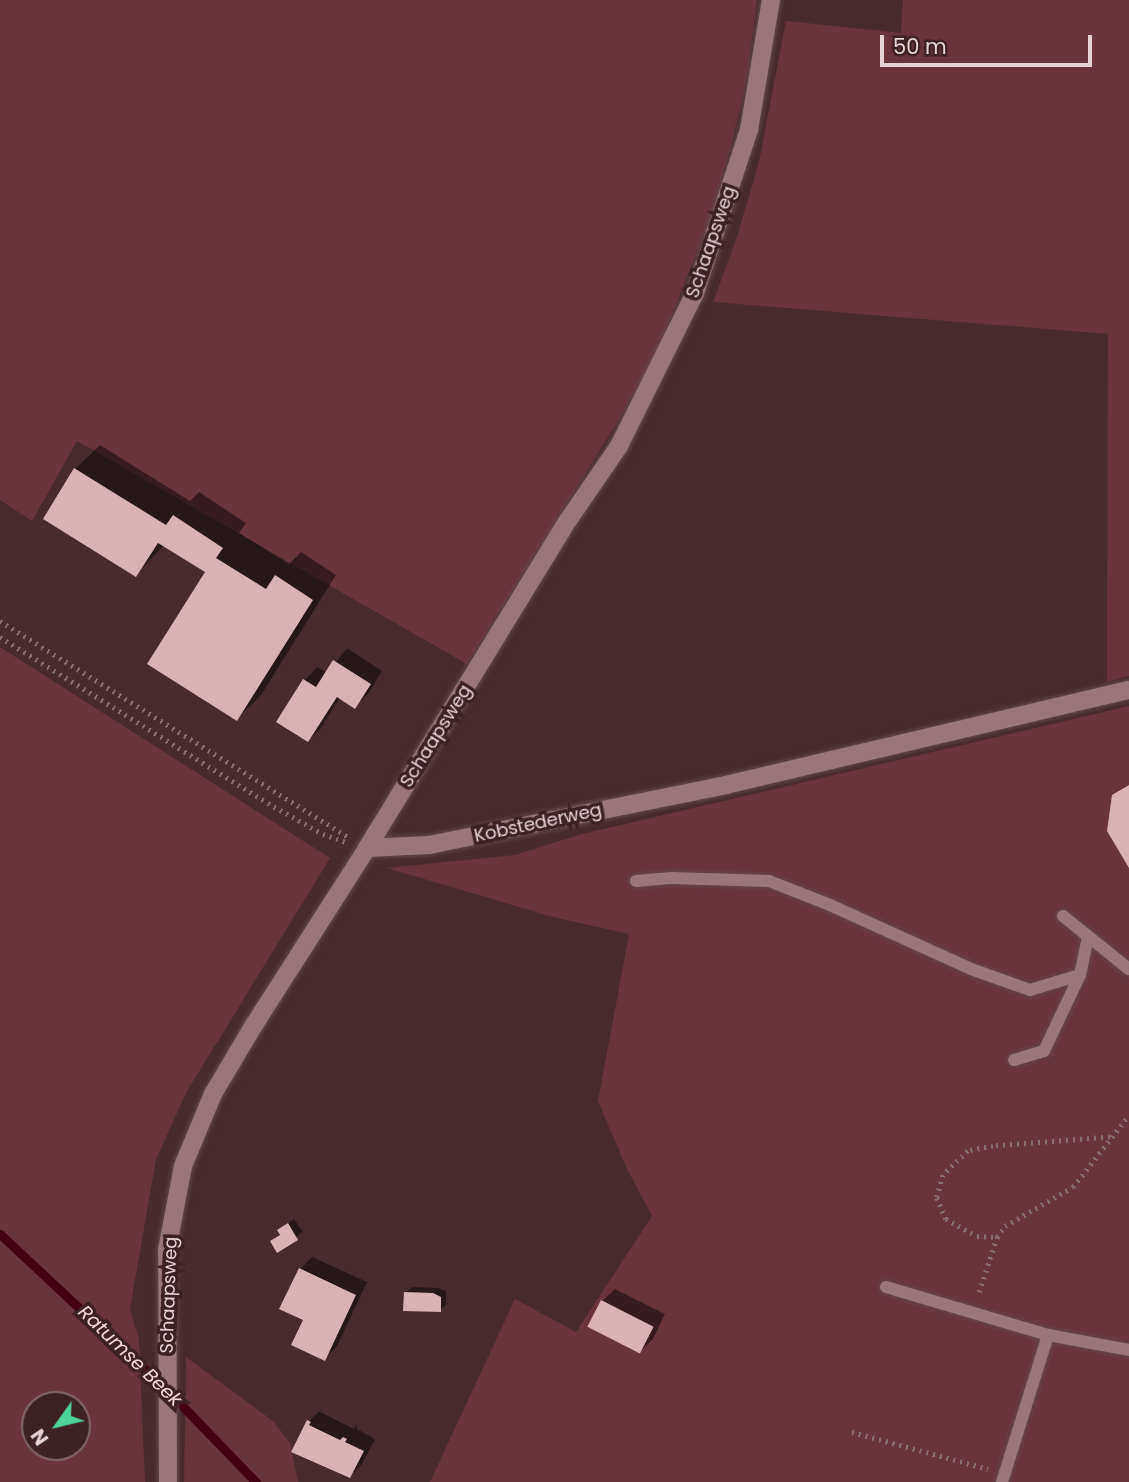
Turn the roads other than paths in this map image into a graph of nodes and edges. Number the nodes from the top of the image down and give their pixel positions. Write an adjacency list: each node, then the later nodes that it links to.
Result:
1 (771, 0): 3 (street, Schaapsweg)
2 (1129, 690): 3 (street, Kobstederweg)
3 (367, 849): 14 (street, Schaapsweg)
4 (636, 881): 8 (lane)
5 (1063, 916): 6 (lane)
6 (1088, 937): 7 (lane); 8 (lane)
7 (1129, 969)
8 (1080, 975): 9 (lane)
9 (1014, 1060)
10 (886, 1287): 11 (lane)
11 (1048, 1335): 12 (lane); 13 (lane)
12 (1129, 1350)
13 (1004, 1478)
14 (168, 1482)

